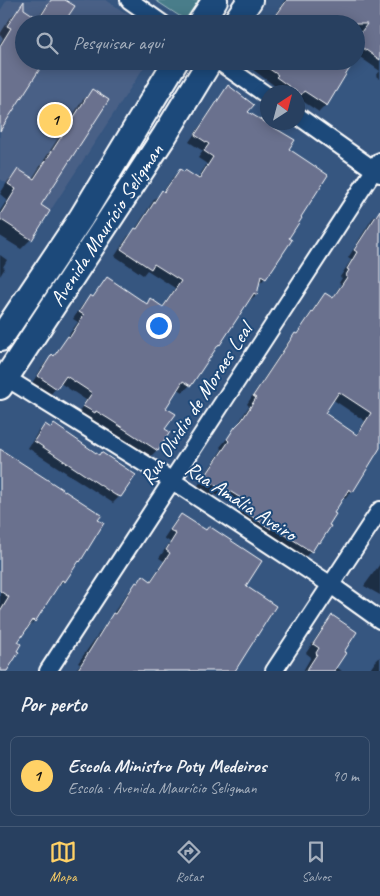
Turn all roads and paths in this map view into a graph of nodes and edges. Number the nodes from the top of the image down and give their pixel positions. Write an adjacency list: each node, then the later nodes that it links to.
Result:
1 (129, 0): 4 (street)
2 (215, 0): 5 (main road)
3 (250, 0): 6 (main road)
4 (150, 15)
5 (206, 15)
6 (240, 15)
7 (171, 70): 13 (main road, Avenida Maurício Seligman)
8 (205, 70): 14 (main road, Avenida Maurício Seligman)
9 (231, 70): 10 (street)
10 (260, 90)
11 (305, 121): 12 (street)
12 (378, 168): 15 (street, Rua Olvidio de Moraes Leal)
13 (0, 339)
14 (2, 380): 15 (street, Rua Amália Aveiro)
15 (172, 480): 17 (street, Rua Amália Aveiro); 19 (street, Rua Olvidio de Moraes Leal)
16 (380, 510): 17 (street)
17 (331, 585): 18 (street, Rua Amália Aveiro); 20 (street)
18 (380, 620)
19 (48, 671)
20 (274, 671)

